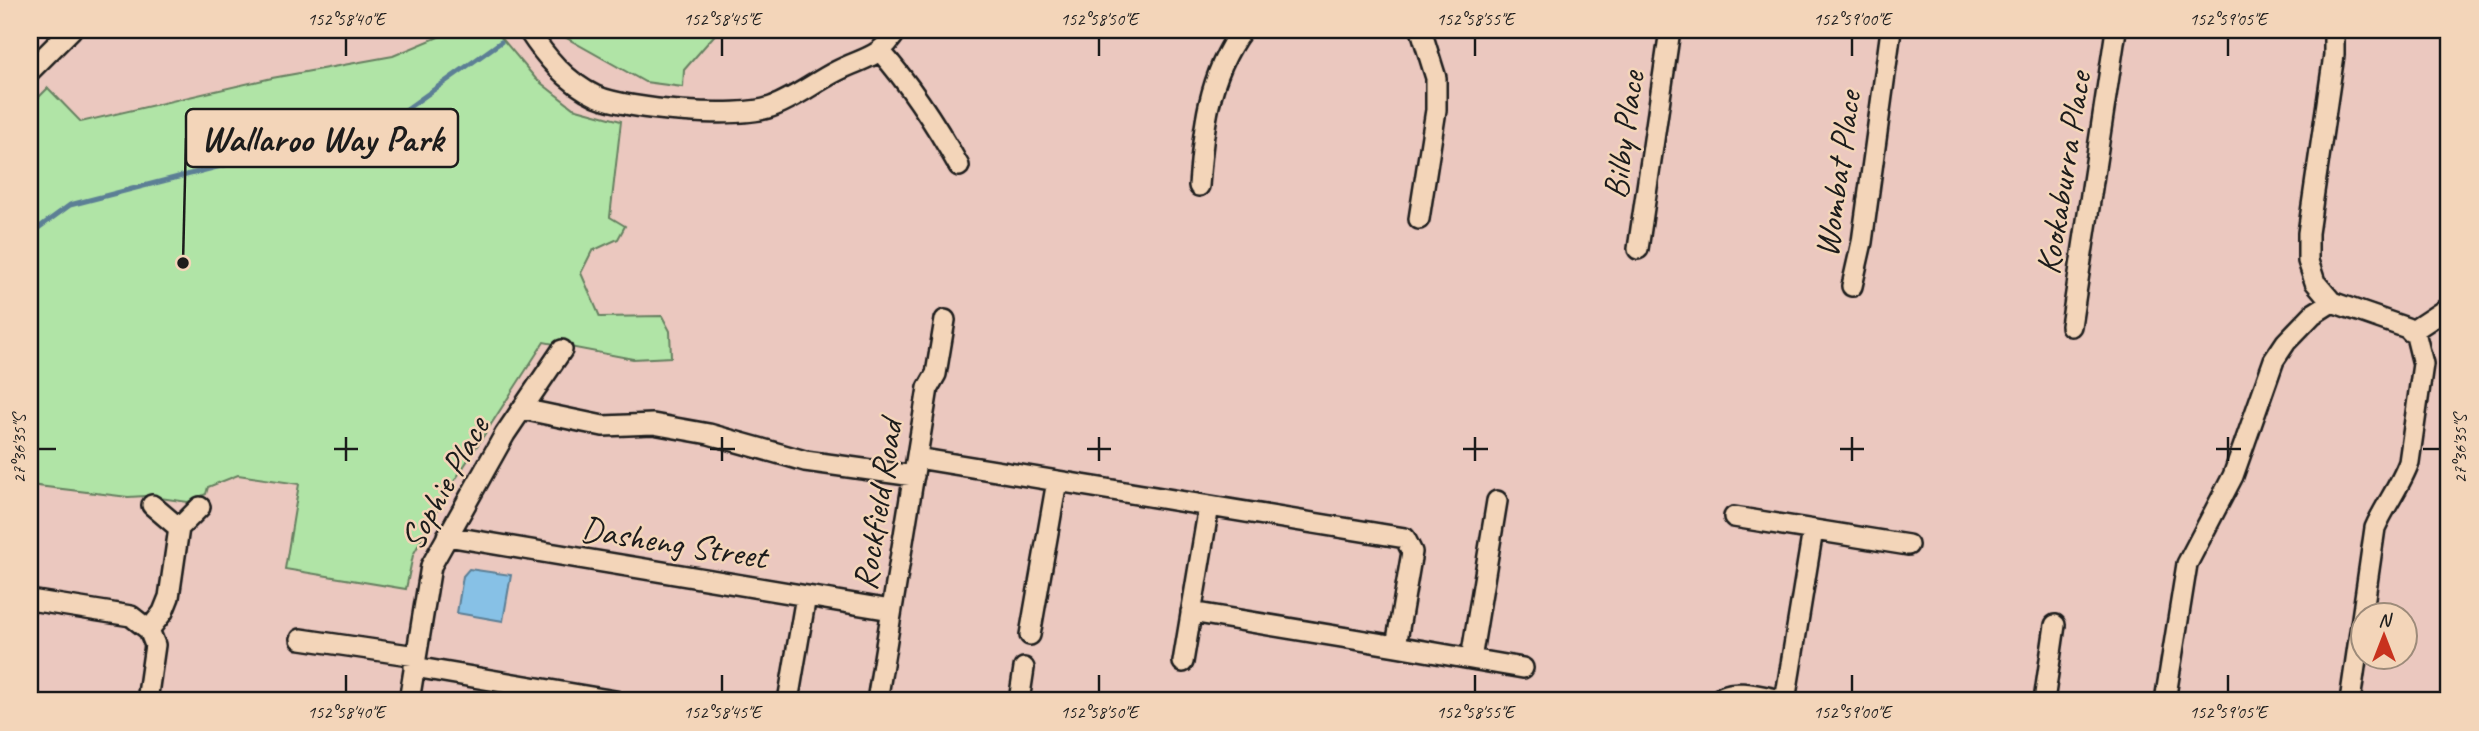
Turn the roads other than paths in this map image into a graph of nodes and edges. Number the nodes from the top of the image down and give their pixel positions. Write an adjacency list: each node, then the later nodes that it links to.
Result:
1 (71, 30): 11 (street)
2 (527, 30): 10 (street)
3 (897, 30): 10 (street)
4 (1242, 30): 13 (street)
5 (1421, 30): 14 (street)
6 (1670, 30): 15 (street, Bilby Place)
7 (1891, 30): 16 (street, Wombat Place)
8 (2116, 30): 20 (street, Kookaburra Place)
9 (2334, 30): 17 (street)
10 (881, 52): 12 (street)
11 (30, 71)
12 (959, 166)
13 (1199, 186)
14 (1419, 219)
15 (1638, 249)
16 (1852, 286)
17 (2332, 302): 21 (street); 58 (street)
18 (2449, 307): 21 (street)
19 (945, 320): 24 (street, Rockfield Road)
20 (2071, 326)
21 (2411, 332): 59 (street)
22 (562, 350): 23 (street, Sophie Place)
23 (522, 409): 24 (street); 33 (street, Sophie Place)
24 (915, 467): 25 (street); 37 (street, Rockfield Road)
25 (1057, 481): 28 (street); 41 (street)
26 (1497, 501): 44 (street)
27 (152, 505): 31 (street)
28 (1209, 506): 38 (street); 43 (street)
29 (200, 507): 31 (street)
30 (1734, 517): 32 (street)
31 (179, 528): 40 (street)
32 (1812, 530): 34 (street); 56 (street)
33 (447, 536): 35 (street, Dasheng Street); 45 (street, Sophie Place)
34 (1908, 545)
35 (806, 596): 37 (street, Dasheng Street); 52 (street)
36 (30, 600): 40 (street)
37 (891, 610): 53 (street, Rockfield Road)
38 (1191, 612): 43 (street); 46 (street)
39 (2055, 625): 57 (street)
40 (149, 630): 49 (street)
41 (1030, 635)
42 (300, 639): 45 (street)
43 (1396, 646): 44 (street)
44 (1471, 659): 48 (street)
45 (415, 662): 50 (street, Sophie Place); 51 (street)
46 (1183, 662)
47 (1024, 668): 54 (street)
48 (1523, 668)
49 (147, 701)
50 (409, 701)
51 (615, 701)
52 (788, 701)
53 (877, 701)
54 (1019, 701)
55 (1718, 701): 56 (street)
56 (1785, 701)
57 (2044, 701)
58 (2165, 701)
59 (2350, 701)

